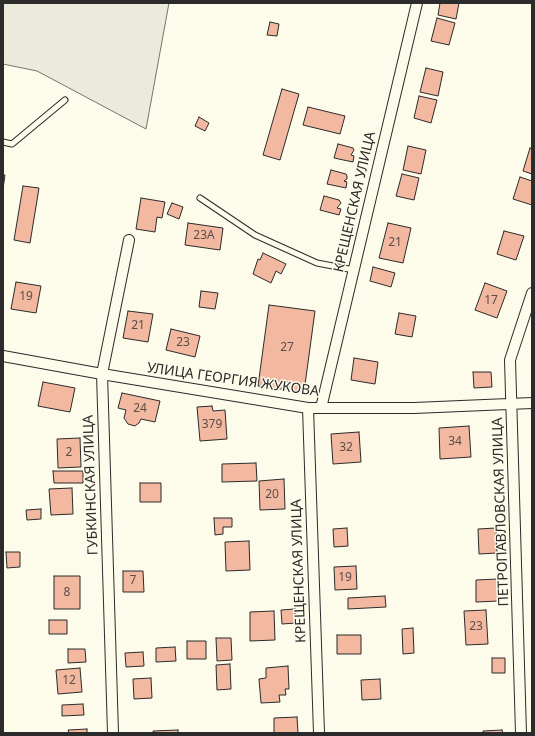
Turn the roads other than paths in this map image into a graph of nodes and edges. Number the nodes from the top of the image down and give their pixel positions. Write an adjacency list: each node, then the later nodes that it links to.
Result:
1 (417, 3): 6 (street, КРЕЩЕНСКАЯ УЛИЦА)
2 (65, 100): 3 (lane)
3 (3, 142)
4 (200, 198): 6 (lane)
5 (129, 240): 9 (street, ГУБКИНСКАЯ УЛИЦА)
6 (354, 270): 13 (street, КРЕЩЕНСКАЯ УЛИЦА)
7 (532, 294): 11 (street, ПЕТРОПАВЛОВСКАЯ УЛИЦА)
8 (3, 356): 9 (street, УЛИЦА ГЕОРГИЯ ЖУКОВА)
9 (102, 374): 12 (street, УЛИЦА ГЕОРГИЯ ЖУКОВА); 14 (street, ГУБКИНСКАЯ УЛИЦА)
10 (532, 403): 11 (street, УЛИЦА ГЕОРГИЯ ЖУКОВА)
11 (512, 404): 13 (street, УЛИЦА ГЕОРГИЯ ЖУКОВА); 16 (street, ПЕТРОПАВЛОВСКАЯ УЛИЦА)
12 (308, 408): 13 (street, УЛИЦА ГЕОРГИЯ ЖУКОВА); 15 (street, КРЕЩЕНСКАЯ УЛИЦА)
13 (320, 408)
14 (113, 733)
15 (319, 733)
16 (521, 733)

